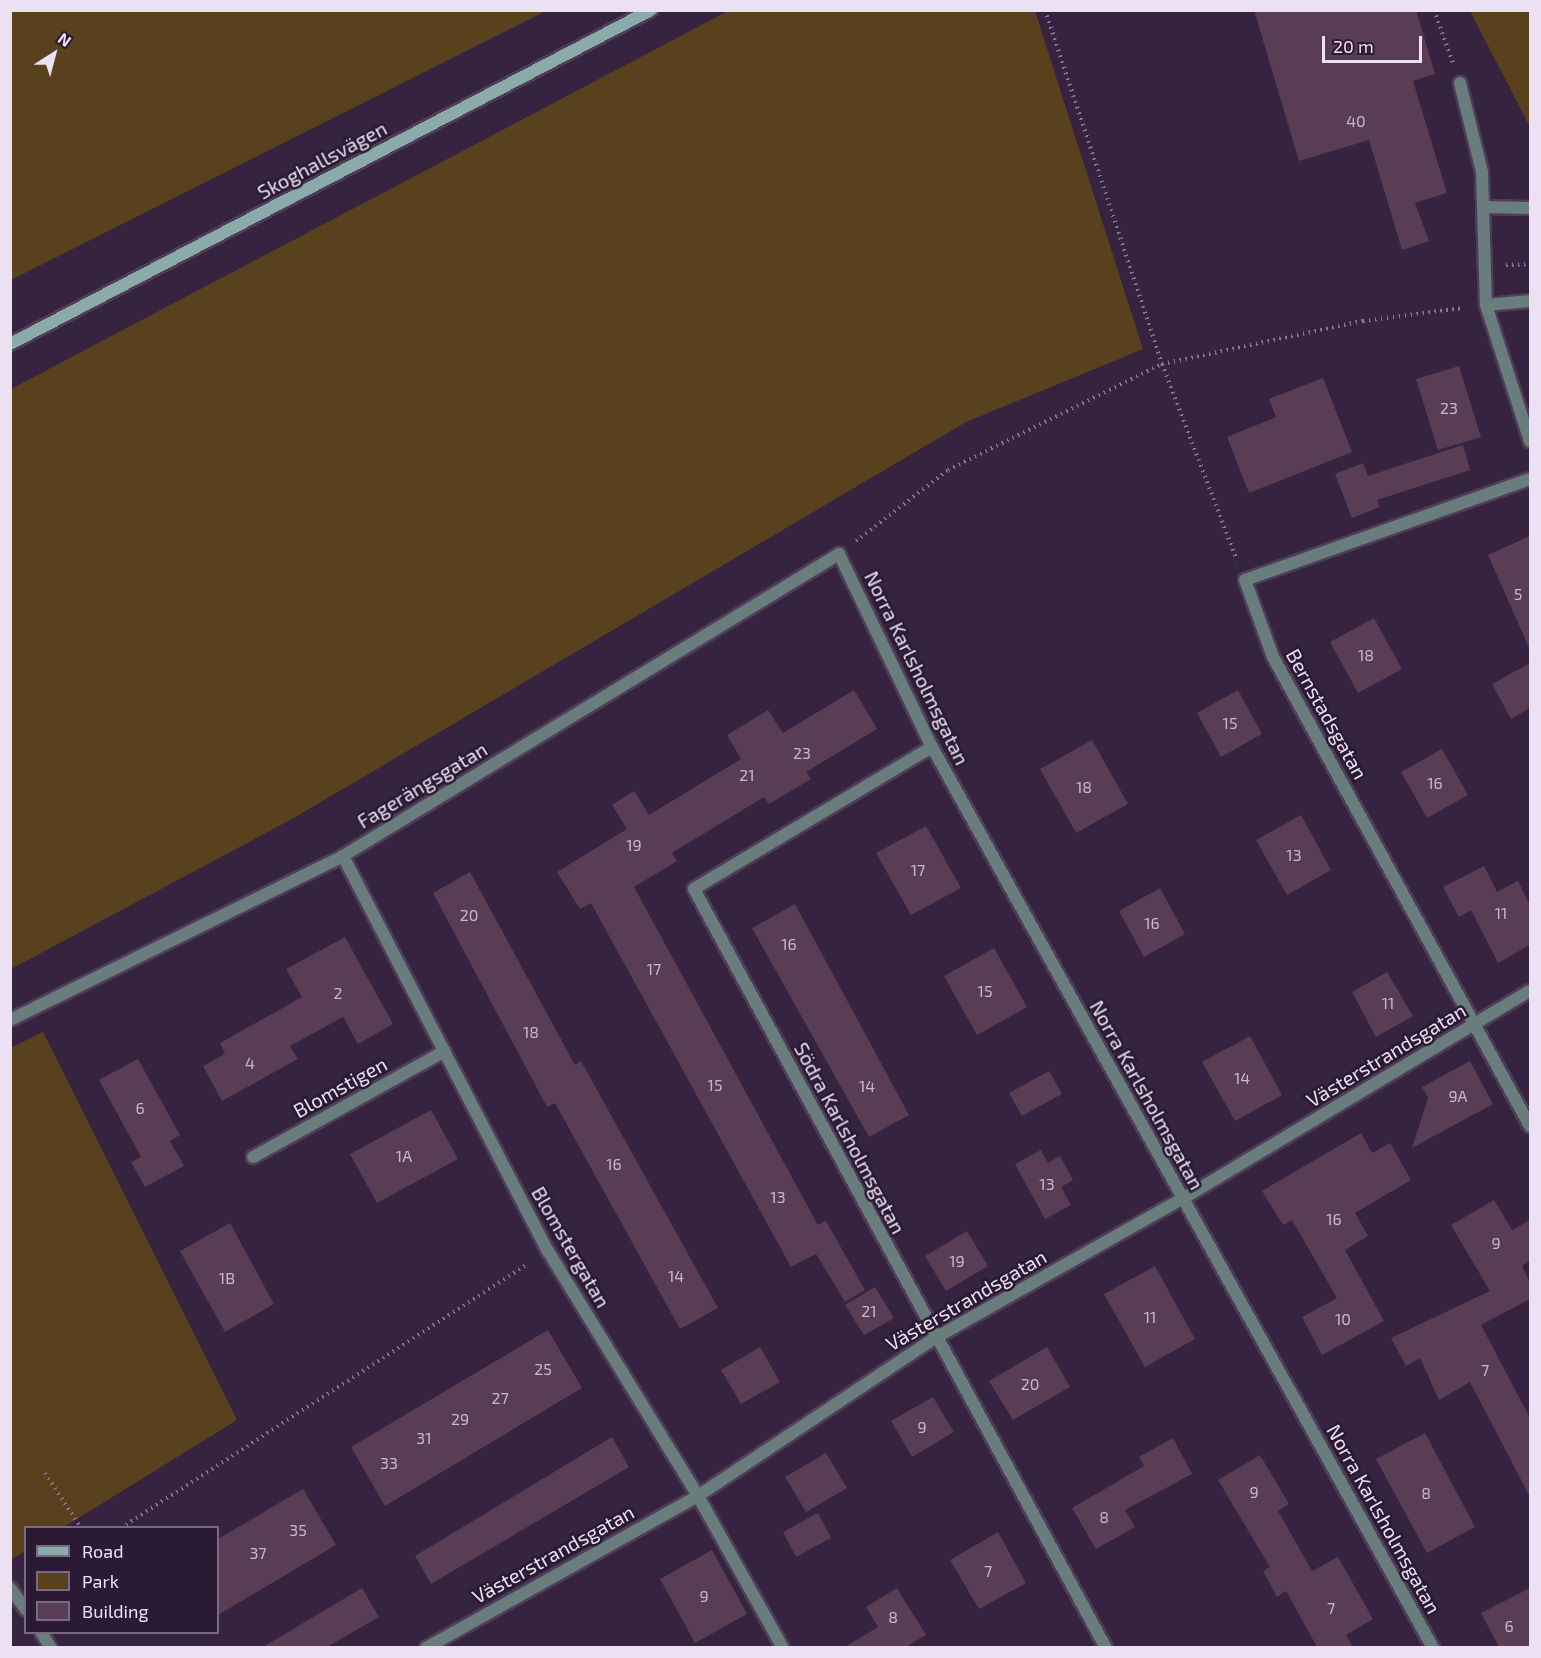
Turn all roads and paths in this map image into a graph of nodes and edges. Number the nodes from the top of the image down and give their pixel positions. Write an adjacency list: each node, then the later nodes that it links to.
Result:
1 (651, 10): 9 (main road, Skoghallsvägen)
2 (1045, 10): 10 (path)
3 (1434, 10): 4 (path)
4 (1460, 83): 5 (street)
5 (1483, 207): 6 (street); 8 (street)
6 (1530, 208)
7 (1530, 301): 8 (street)
8 (1486, 305): 10 (path); 11 (street)
9 (10, 344)
10 (1162, 364): 13 (path); 14 (path)
11 (1530, 441)
12 (1530, 479): 14 (street)
13 (839, 554): 15 (street, Norra Karlsholmsgatan); 16 (street, Fagerängsgatan)
14 (1245, 580): 19 (street, Bernstadsgatan)
15 (932, 747): 23 (street, Norra Karlsholmsgatan); 25 (street, Södra Karlsholmsgatan)
16 (343, 856): 18 (street, Fagerängsgatan); 20 (street, Blomstergatan)
17 (1530, 992): 19 (street, Västerstrandsgatan)
18 (10, 1020)
19 (1475, 1024): 21 (street, Bernstadsgatan); 23 (street, Västerstrandsgatan)
20 (445, 1051): 22 (street, Blomstigen); 24 (street, Blomstergatan)
21 (1530, 1126)
22 (253, 1157)
23 (1182, 1199): 25 (street, Västerstrandsgatan); 37 (street, Norra Karlsholmsgatan)
24 (548, 1251): 27 (street, Blomstergatan); 29 (path)
25 (935, 1338): 27 (street, Västerstrandsgatan); 36 (street, Södra Karlsholmsgatan)
26 (45, 1473): 28 (path)
27 (698, 1496): 34 (street, Västerstrandsgatan); 35 (street, Blomstergatan)
28 (80, 1526)
29 (123, 1526)
30 (10, 1588): 31 (street)
31 (24, 1607)
32 (42, 1634): 33 (street)
33 (51, 1647)
34 (426, 1647)
35 (783, 1647)
36 (1106, 1647)
37 (1433, 1647)

